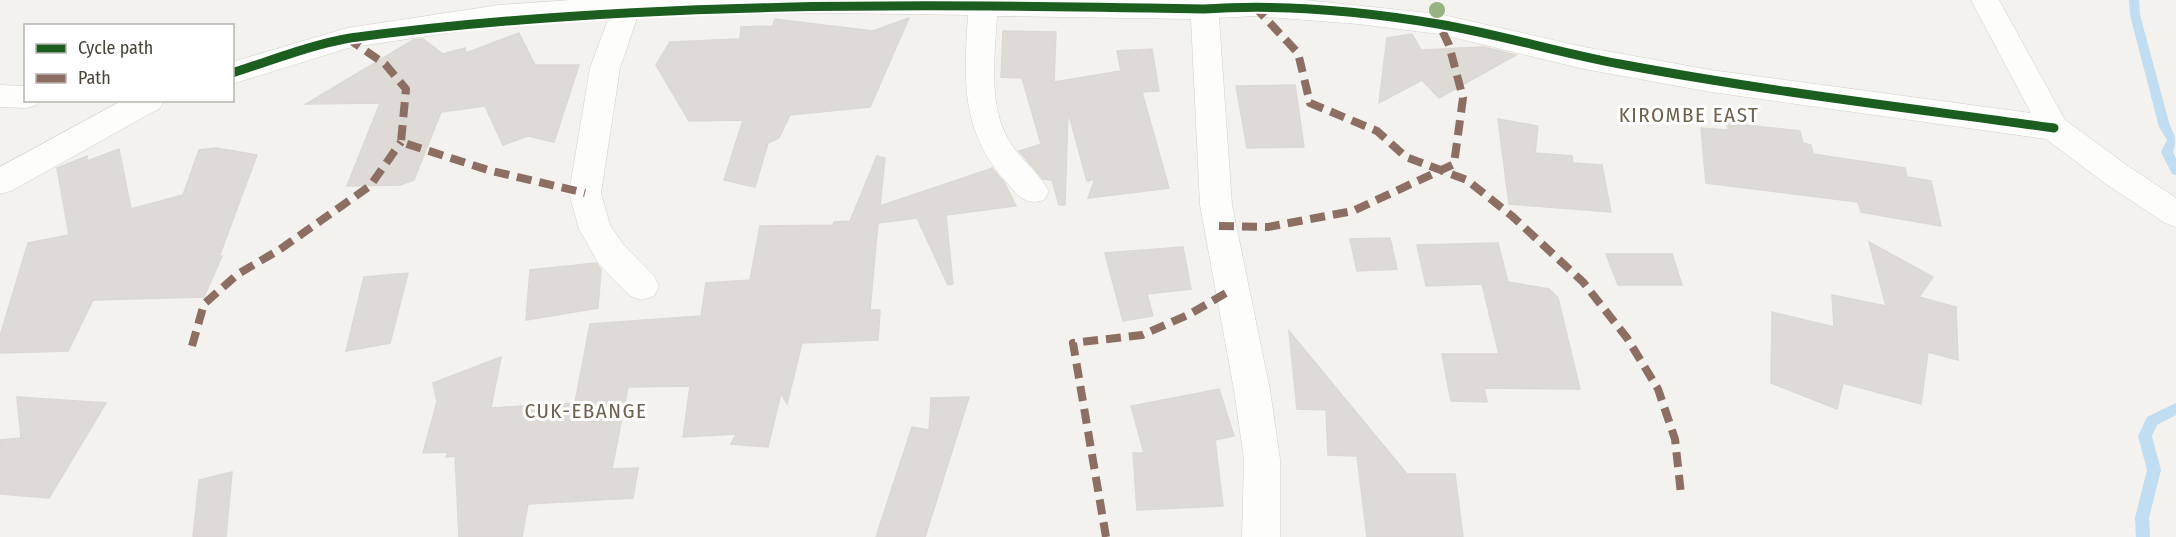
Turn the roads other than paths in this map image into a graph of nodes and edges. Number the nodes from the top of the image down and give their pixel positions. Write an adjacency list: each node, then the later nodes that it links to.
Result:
1 (1985, 0): 10 (street)
2 (1204, 4): 3 (street); 10 (street); 15 (street)
3 (983, 5): 4 (street); 12 (street)
4 (627, 6): 5 (street); 14 (street)
5 (472, 9): 6 (street)
6 (234, 72)
7 (0, 96): 8 (street)
8 (24, 97)
9 (145, 102): 11 (street)
10 (2054, 128): 13 (street)
11 (0, 182)
12 (1034, 191)
13 (2176, 214)
14 (642, 286)
15 (1261, 537)

